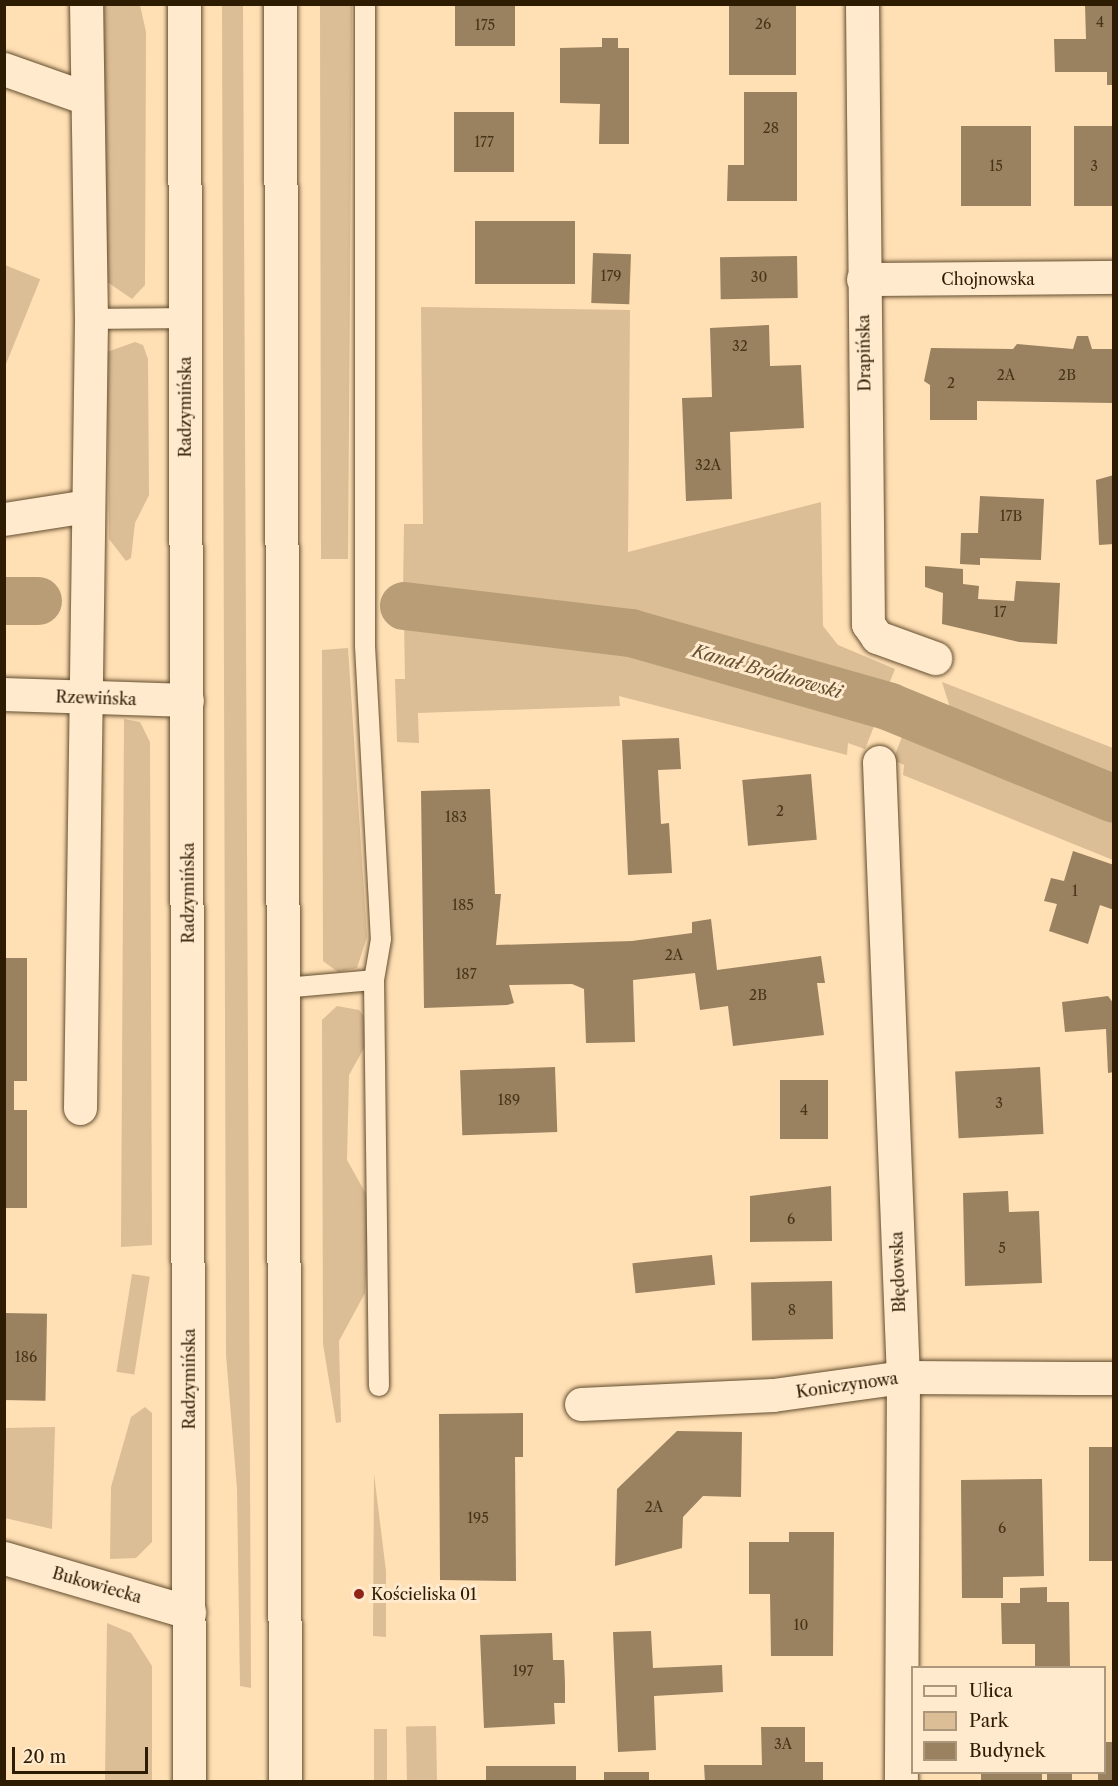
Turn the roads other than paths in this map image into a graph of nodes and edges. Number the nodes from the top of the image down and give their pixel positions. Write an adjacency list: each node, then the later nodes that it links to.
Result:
1 (86, 4): 7 (street)
2 (184, 4): 10 (street, Radzymińska)
3 (280, 4): 20 (street)
4 (365, 4): 19 (lane)
5 (862, 4): 9 (street, Drapińska)
6 (4, 69): 7 (street)
7 (86, 98): 11 (street)
8 (1113, 277): 9 (street, Chojnowska)
9 (863, 279): 14 (street, Drapińska)
10 (184, 318): 11 (lane); 17 (street, Radzymińska)
11 (91, 319): 12 (street)
12 (87, 506): 13 (street); 16 (street)
13 (4, 519)
14 (935, 658)
15 (4, 694): 16 (street, Rzewińska)
16 (86, 700): 17 (street, Rzewińska); 21 (street)
17 (188, 700): 27 (street, Radzymińska)
18 (879, 762): 22 (street, Błędowska)
19 (374, 980): 20 (lane); 24 (lane)
20 (284, 988): 29 (street)
21 (80, 1108)
22 (903, 1377): 23 (street, Koniczynowa); 25 (street, Koniczynowa); 30 (street, Błędowska)
23 (1113, 1378)
24 (380, 1386)
25 (581, 1404)
26 (4, 1558): 27 (street, Bukowiecka)
27 (189, 1612): 28 (street, Radzymińska)
28 (189, 1782)
29 (285, 1782)
30 (901, 1782)

